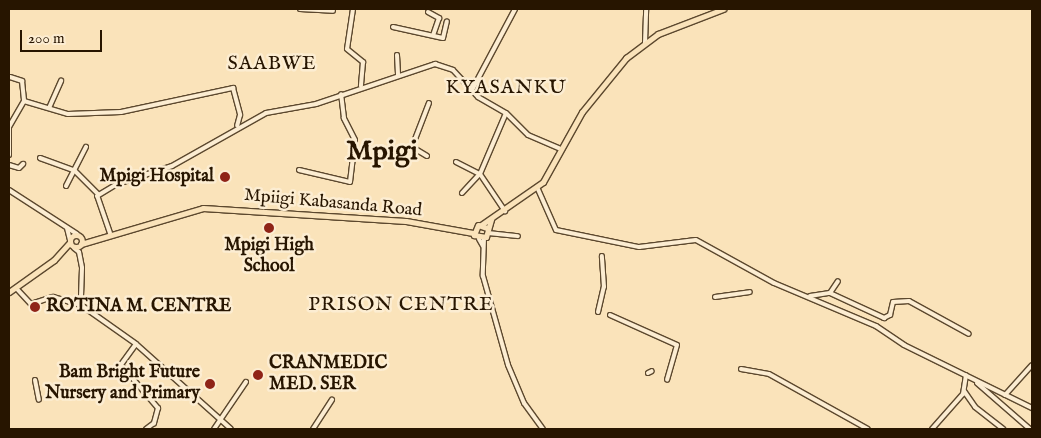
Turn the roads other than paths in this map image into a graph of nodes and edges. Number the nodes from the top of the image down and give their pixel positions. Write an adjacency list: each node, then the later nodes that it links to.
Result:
1 (300, 9): 6 (street)
2 (353, 9): 16 (street)
3 (515, 9): 17 (street)
4 (646, 9): 11 (street)
5 (723, 9): 11 (main road, Mpiigi Kabasanda Road)
6 (334, 11)
7 (428, 12): 10 (street)
8 (447, 21): 10 (street)
9 (394, 27): 10 (street)
10 (433, 35)
11 (645, 43): 26 (main road, Mpiigi Kabasanda Road)
12 (397, 55): 13 (street)
13 (398, 76): 16 (street); 17 (street)
14 (10, 77): 19 (street)
15 (61, 81): 21 (street)
16 (361, 86): 18 (street)
17 (472, 90): 22 (street)
18 (340, 94): 23 (street); 33 (street)
19 (24, 101): 21 (street); 24 (street)
20 (429, 103): 28 (street)
21 (48, 108): 23 (street)
22 (506, 114): 26 (street); 35 (street)
23 (236, 127): 40 (street)
24 (9, 128): 27 (street)
25 (86, 146): 34 (street)
26 (559, 148): 37 (main road, Mpiigi Kabasanda Road)
27 (9, 155)
28 (427, 156)
29 (40, 158): 34 (street)
30 (456, 162): 35 (street)
31 (23, 164): 32 (street)
32 (9, 165)
33 (299, 170)
34 (75, 171): 36 (street); 40 (street)
35 (480, 174): 39 (street); 41 (street)
36 (66, 186)
37 (537, 187): 41 (main road, Mpiigi Kabasanda Road); 45 (street)
38 (9, 190): 44 (street)
39 (462, 193)
40 (98, 194): 49 (street)
41 (505, 210): 42 (main road, Mpiigi Kabasanda Road)
42 (491, 219): 43 (main road, Mpiigi Kabasanda Road); 47 (main road)
43 (479, 225): 46 (main road, Mpiigi Kabasanda Road); 47 (main road); 50 (main road)
44 (67, 228): 51 (street); 55 (street)
45 (552, 228): 48 (street); 67 (street)
46 (455, 229): 49 (main road, Mpiigi Kabasanda Road); 50 (main road, Mpiigi Kabasanda Road)
47 (487, 231): 52 (street); 53 (main road)
48 (547, 231)
49 (110, 233): 54 (main road, Mpiigi Kabasanda Road)
50 (473, 233): 53 (main road)
51 (79, 236): 54 (main road); 55 (main road, Mpiigi Kabasanda Road); 56 (main road)
52 (518, 236)
53 (481, 239): 62 (street)
54 (93, 240): 56 (main road, Mpiigi Kabasanda Road)
55 (70, 241): 56 (main road); 57 (main road, Mpiigi Kabasanda Road)
56 (77, 247): 57 (main road, Mpiigi Kabasanda Road); 68 (street)
57 (64, 252): 60 (main road, Mpiigi Kabasanda Road)
58 (602, 256): 69 (street)
59 (838, 281): 64 (street)
60 (16, 288): 61 (main road, Mpiigi Kabasanda Road); 68 (street)
61 (9, 292)
62 (487, 292): 65 (street); 90 (street)
63 (750, 292): 66 (street)
64 (830, 293): 67 (street); 71 (street)
65 (480, 294)
66 (715, 296)
67 (808, 297): 75 (street)
68 (81, 305): 72 (street)
69 (598, 312)
70 (610, 315): 77 (street)
71 (969, 334)
72 (136, 344): 85 (street); 86 (street)
73 (1032, 365): 81 (street)
74 (741, 370): 91 (street)
75 (966, 375): 78 (street); 80 (street)
76 (35, 380): 82 (street)
77 (667, 380)
78 (974, 380): 81 (street); 94 (street)
79 (246, 382): 85 (street)
80 (964, 391): 92 (street); 93 (street)
81 (1005, 395): 84 (street)
82 (39, 400)
83 (332, 400): 89 (street)
84 (1032, 408)
85 (221, 420): 87 (street); 88 (street)
86 (146, 429)
87 (214, 429)
88 (231, 429)
89 (313, 429)
90 (543, 429)
91 (868, 429)
92 (932, 429)
93 (1003, 429)
94 (1030, 429)

